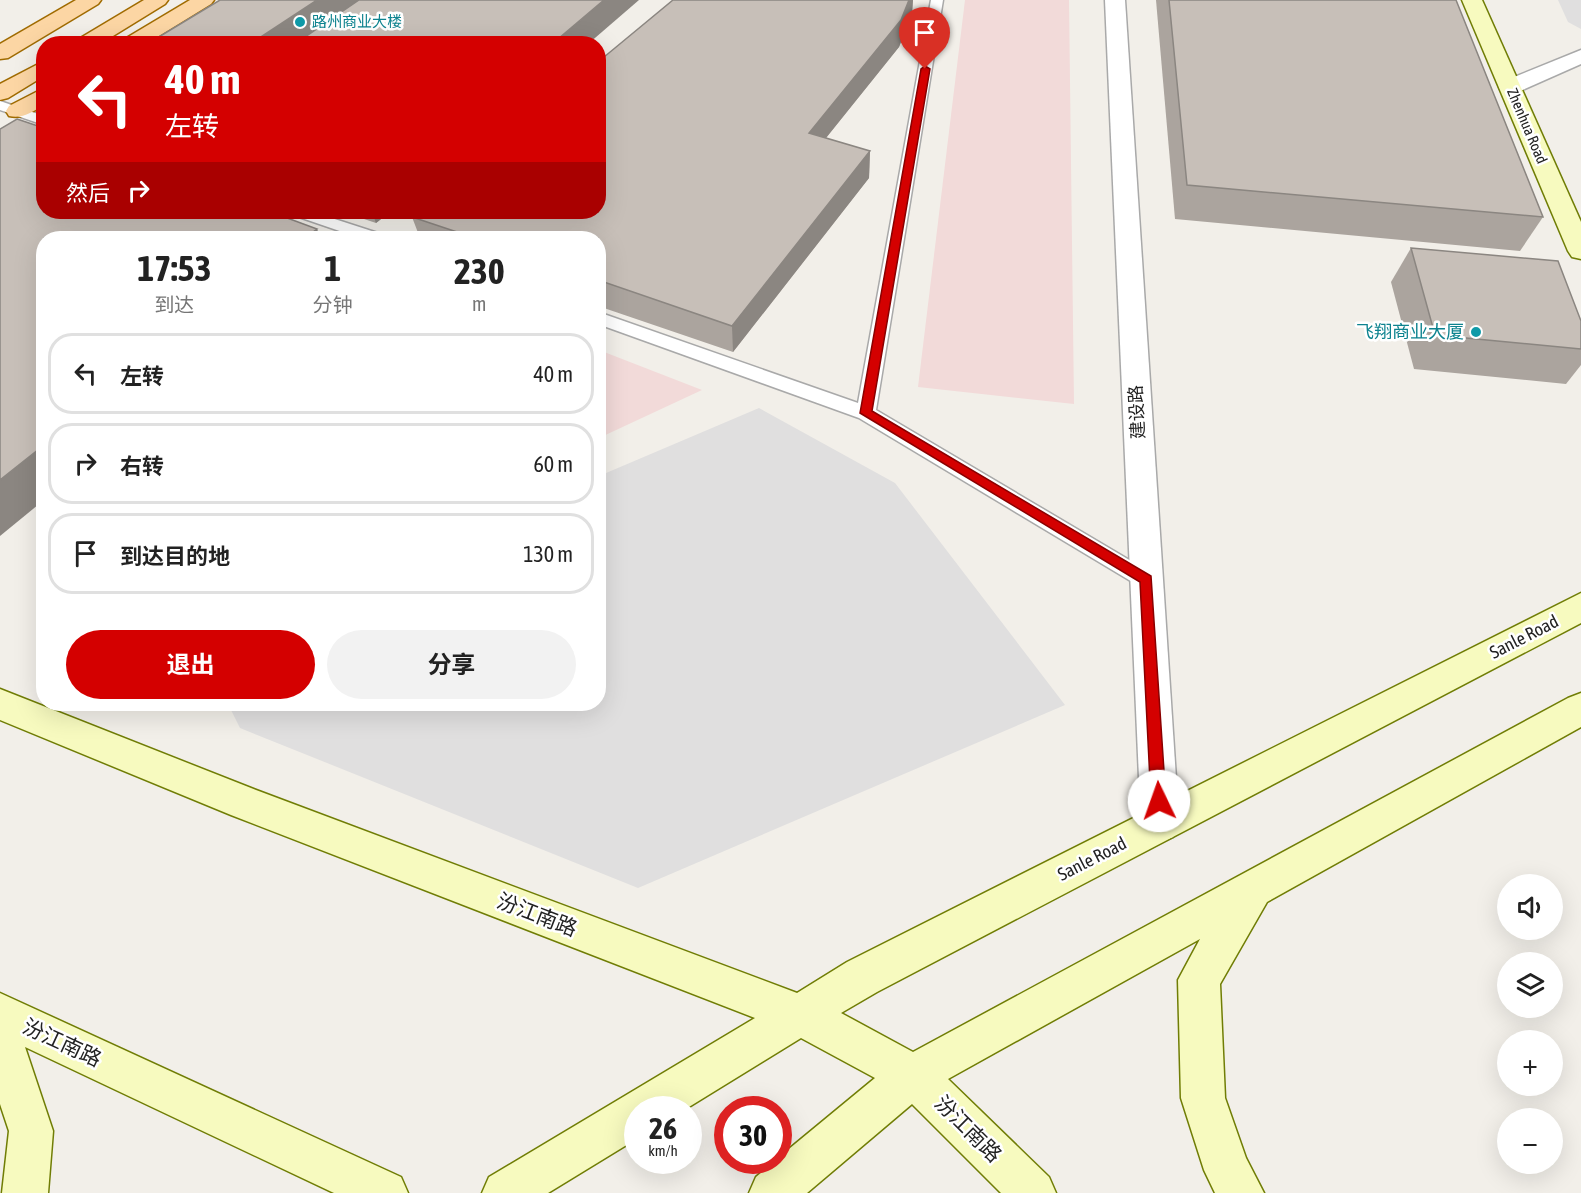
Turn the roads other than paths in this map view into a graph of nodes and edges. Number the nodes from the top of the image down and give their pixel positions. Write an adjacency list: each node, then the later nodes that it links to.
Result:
1 (91, 0): 9 (main road)
2 (158, 0): 7 (main road)
3 (204, 0): 8 (main road)
4 (937, 0): 21 (lane)
5 (1115, 0): 22 (street, 建设路)
6 (1472, 0): 12 (street, Zhenhua Road)
7 (97, 36)
8 (143, 36)
9 (0, 53)
10 (1581, 56): 12 (street)
11 (36, 72): 13 (main road)
12 (1510, 87): 19 (street, Zhenhua Road)
13 (0, 93)
14 (36, 98): 15 (main road)
15 (9, 108): 16 (lane)
16 (36, 118)
17 (319, 219): 18 (lane)
18 (355, 231)
19 (1581, 251)
20 (606, 321): 21 (lane)
21 (866, 413): 22 (lane)
22 (1146, 580): 26 (street, 建设路)
23 (1581, 607): 26 (street, Sanle Road)
24 (0, 704): 29 (street, 汾江南路)
25 (1581, 709): 27 (street)
26 (1160, 824): 29 (street, Sanle Road)
27 (1252, 889): 31 (street); 39 (street)
28 (0, 1014): 35 (street, 汾江南路)
29 (801, 1015): 31 (street, 汾江南路); 32 (street, Sanle Road)
30 (0, 1037): 34 (street)
31 (913, 1075): 37 (street); 38 (street, 汾江南路)
32 (666, 1096)
33 (624, 1121): 36 (street)
34 (25, 1193)
35 (385, 1193)
36 (505, 1193)
37 (772, 1193)
38 (1033, 1193)
39 (1241, 1193)

